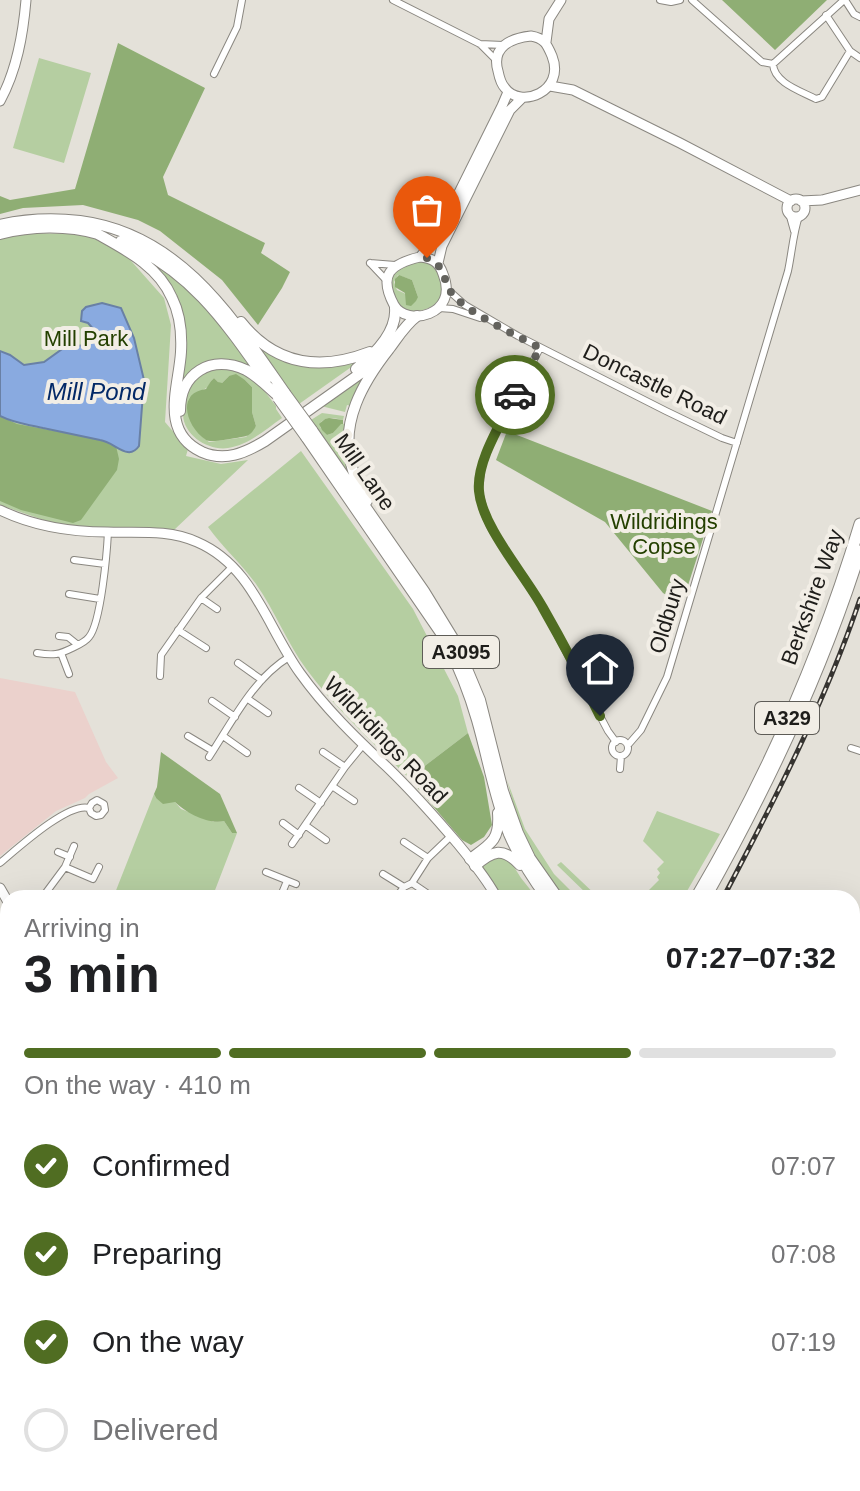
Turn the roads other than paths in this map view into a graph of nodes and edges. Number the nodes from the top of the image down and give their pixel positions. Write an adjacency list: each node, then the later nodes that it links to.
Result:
1 (26, 0): 26 (street)
2 (242, 0): 21 (street)
3 (393, 0): 14 (street)
4 (561, 0): 11 (street)
5 (660, 0): 6 (street)
6 (680, 0)
7 (692, 0): 19 (street)
8 (843, 1): 9 (street); 10 (street)
9 (826, 15): 16 (street); 19 (street)
10 (860, 17)
11 (549, 19): 12 (street); 13 (street)
12 (531, 36): 13 (street); 15 (street)
13 (546, 42): 20 (street)
14 (480, 44): 15 (street); 18 (street)
15 (503, 45): 18 (street)
16 (850, 51): 17 (street); 19 (street)
17 (860, 58)
18 (496, 61): 24 (street)
19 (773, 64)
20 (556, 71): 22 (street); 23 (street)
21 (214, 74)
22 (550, 86): 23 (street); 25 (street)
23 (573, 90): 28 (street)
24 (508, 92): 25 (street); 33 (street)
25 (522, 98): 34 (street)
26 (0, 101)
27 (860, 190): 28 (street)
28 (795, 208): 46 (street, Doncastle Road)
29 (0, 225): 32 (main road, Mill Lane / A3095)
30 (94, 232): 31 (main road, Mill Lane / A3095); 43 (main road, A3095); 44 (main road, Mill Lane / A3095)
31 (0, 234)
32 (170, 256): 43 (main road, A3095); 44 (main road, Mill Lane / A3095)
33 (420, 257): 34 (street); 35 (street)
34 (438, 263): 37 (street)
35 (395, 265): 36 (street); 36 (street)
36 (387, 281): 38 (street)
37 (447, 289): 39 (street); 41 (street, Doncastle Road)
38 (395, 308): 40 (street); 43 (main road, A3095)
39 (439, 308): 40 (street); 41 (street, Doncastle Road)
40 (417, 316): 43 (main road, A3095)
41 (491, 321): 42 (street, Doncastle Road)
42 (540, 348): 46 (street, Doncastle Road); 76 (street)
43 (377, 356): 44 (main road, A3095); 48 (main road, A3095)
44 (280, 395): 45 (main road, Mill Lane / A3095, bridge)
45 (309, 434): 48 (main road, Mill Lane / A3095); 88 (main road, Mill Lane / A3095)
46 (737, 443): 78 (street, Oldbury)
47 (0, 510): 50 (street, Wildridings Road)
48 (379, 526): 120 (main road, Mill Lane / A3095)
49 (859, 527): 121 (highway, Berkshire Way / A329)
50 (108, 532): 53 (street); 54 (street, Wildridings Road)
51 (860, 551): 122 (highway, Berkshire Way / A329)
52 (74, 560): 53 (street)
53 (105, 564): 57 (street)
54 (233, 566): 56 (street); 65 (street, Wildridings Road)
55 (69, 594): 57 (street)
56 (201, 598): 58 (street); 59 (street)
57 (100, 599): 61 (street)
58 (217, 609)
59 (178, 630): 62 (street); 68 (street)
60 (59, 636): 61 (street)
61 (78, 645): 64 (street)
62 (206, 648)
63 (37, 653): 64 (street)
64 (61, 653): 67 (street)
65 (289, 657): 69 (street); 77 (street, Wildridings Road)
66 (238, 663): 69 (street)
67 (69, 674)
68 (160, 676)
69 (262, 680): 70 (street)
70 (248, 699): 72 (street); 73 (street)
71 (212, 701): 73 (street)
72 (268, 713)
73 (235, 717): 75 (street)
74 (188, 736): 75 (street)
75 (223, 736): 82 (street)
76 (616, 742): 78 (street); 83 (street)
77 (363, 745): 84 (street); 95 (street, Wildridings Road)
78 (628, 745): 83 (street)
79 (851, 748): 80 (street)
80 (860, 751)
81 (323, 752): 84 (street)
82 (247, 753)
83 (621, 756): 85 (street)
84 (345, 767): 86 (street)
85 (620, 769)
86 (332, 786): 89 (street); 90 (street)
87 (299, 788): 90 (street)
88 (495, 791): 103 (main road); 109 (main road, Mill Lane / A3095)
89 (354, 801)
90 (321, 803): 93 (street)
91 (89, 808): 104 (street)
92 (283, 823): 94 (street)
93 (305, 825): 94 (street); 96 (street)
94 (299, 835): 98 (street)
95 (451, 836): 102 (street); 103 (street, Wildridings Road)
96 (326, 840)
97 (404, 842): 102 (street)
98 (292, 844)
99 (74, 846): 101 (street)
100 (58, 852): 101 (street)
101 (70, 857): 105 (street)
102 (428, 858): 111 (street)
103 (473, 862): 109 (main road); 118 (street, Wildridings Road)
104 (0, 863)
105 (65, 867): 106 (street); 114 (street)
106 (99, 867)
107 (266, 872): 110 (street)
108 (383, 874): 113 (street)
109 (533, 878): 119 (main road, Mill Lane / A3095)
110 (287, 881): 112 (street); 115 (street)
111 (412, 883): 113 (street); 117 (street)
112 (296, 884)
113 (404, 887): 116 (street)
114 (48, 890)
115 (284, 890)
116 (402, 890)
117 (422, 890)
118 (492, 890)
119 (541, 890)
120 (552, 890)
121 (700, 890)
122 (709, 890)

